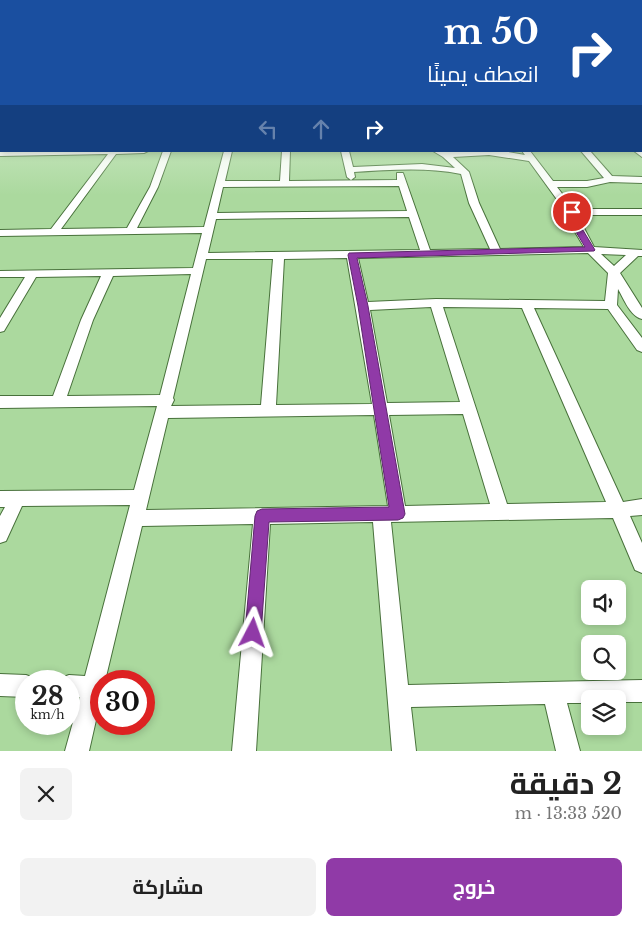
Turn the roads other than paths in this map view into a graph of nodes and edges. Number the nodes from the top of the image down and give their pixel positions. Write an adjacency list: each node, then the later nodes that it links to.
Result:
1 (113, 152): 8 (street); 25 (street)
2 (167, 152): 24 (street)
3 (228, 152): 18 (street)
4 (286, 152): 15 (street)
5 (345, 152): 11 (street)
6 (586, 152): 13 (street)
7 (442, 153): 9 (street); 12 (street)
8 (0, 154)
9 (529, 155): 19 (street)
10 (398, 167): 11 (street); 12 (street); 17 (street)
11 (349, 170): 16 (street)
12 (465, 172): 28 (street)
13 (610, 179): 14 (street); 19 (street)
14 (642, 180)
15 (284, 183): 16 (street); 18 (street)
16 (352, 183): 17 (street)
17 (401, 183): 22 (street)
18 (219, 184): 23 (street)
19 (551, 184): 20 (street)
20 (572, 212): 21 (street); 27 (street)
21 (642, 212)
22 (412, 214): 23 (street); 30 (street)
23 (209, 223): 24 (street); 32 (street)
24 (130, 231): 25 (street)
25 (54, 232): 26 (street)
26 (0, 233)
27 (591, 250): 28 (street); 29 (street); 36 (street)
28 (496, 253): 30 (street)
29 (638, 253): 36 (street)
30 (426, 254): 31 (street)
31 (352, 255): 33 (street); 42 (street)
32 (202, 256): 33 (street); 35 (street)
33 (279, 256): 51 (street)
34 (109, 271): 35 (street); 37 (street); 46 (street)
35 (198, 272): 48 (street)
36 (614, 272): 41 (street); 43 (street)
37 (33, 273): 38 (street); 44 (street)
38 (0, 274)
39 (436, 303): 40 (street); 42 (street); 49 (street)
40 (526, 305): 41 (street); 55 (street)
41 (611, 305): 45 (street)
42 (363, 306): 50 (street)
43 (642, 315)
44 (0, 328)
45 (642, 347)
46 (58, 401): 47 (street); 48 (street)
47 (0, 402)
48 (165, 406): 51 (street); 52 (street)
49 (468, 408): 50 (street); 56 (street)
50 (380, 409): 51 (street); 57 (street)
51 (268, 410)
52 (142, 497): 53 (street); 59 (street)
53 (8, 499): 60 (street)
54 (642, 507): 55 (street)
55 (618, 510): 56 (street); 61 (street)
56 (501, 512): 57 (street)
57 (389, 514): 58 (street); 67 (street)
58 (262, 516): 59 (street); 70 (street)
59 (137, 518): 62 (street)
60 (0, 534)
61 (642, 564)
62 (98, 670)
63 (0, 685): 64 (street)
64 (15, 686)
65 (642, 691): 66 (street)
66 (553, 693): 67 (street); 72 (street)
67 (399, 696): 71 (street)
68 (90, 701): 69 (street)
69 (77, 751)
70 (244, 751)
71 (404, 751)
72 (568, 751)

